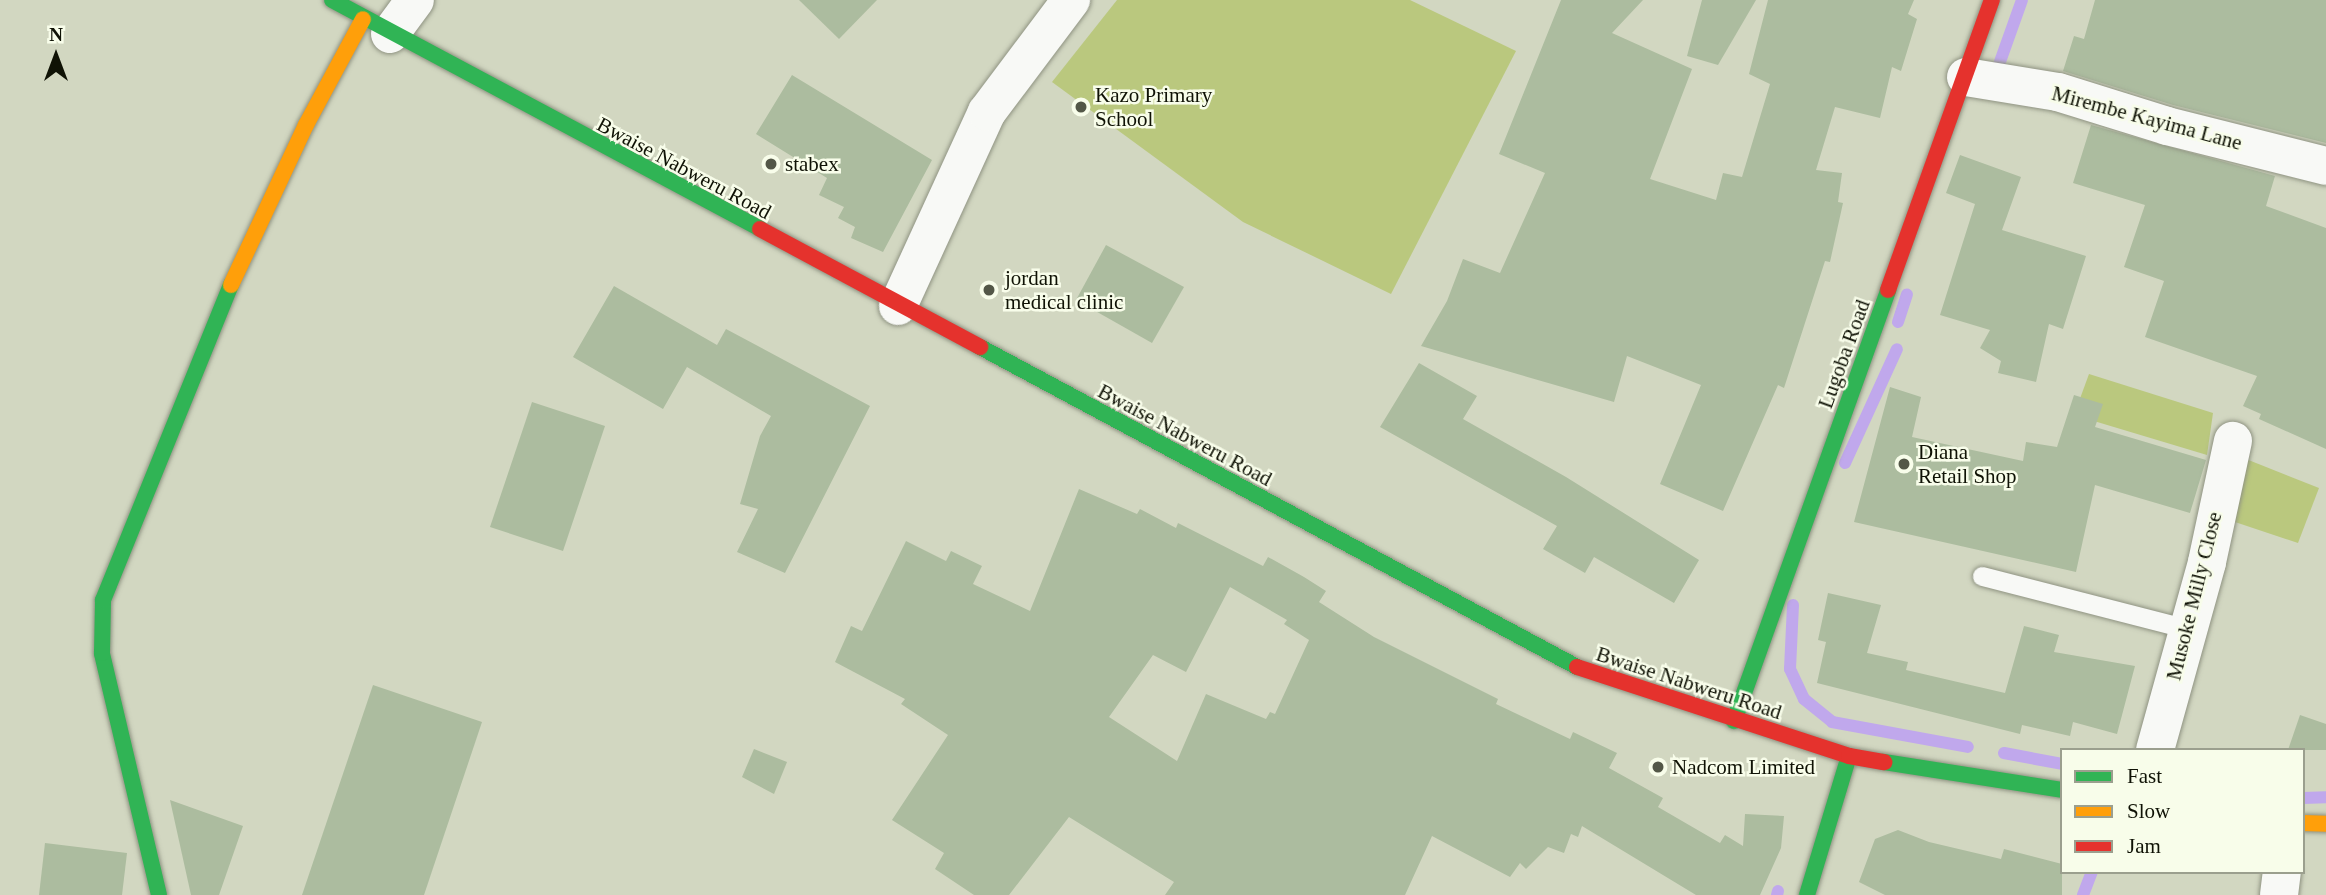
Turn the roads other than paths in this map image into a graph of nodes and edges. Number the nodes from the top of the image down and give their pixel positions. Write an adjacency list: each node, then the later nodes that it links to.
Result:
1 (332, 0): 5 (main road, Bwaise Nabweru Road)
2 (415, 0): 5 (street)
3 (1071, 0): 8 (street)
4 (1992, 0): 6 (main road, Lugoba Road)
5 (377, 27): 8 (main road, Bwaise Nabweru Road); 19 (main road)
6 (1966, 77): 7 (street, Mirembe Kayima Lane); 12 (main road, Lugoba Road)
7 (2326, 166)
8 (898, 306): 12 (main road, Bwaise Nabweru Road)
9 (2233, 441): 11 (street, Musoke Milly Close)
10 (1982, 576): 11 (lane)
11 (2189, 629): 13 (street, Musoke Milly Close)
12 (1734, 721): 14 (main road, Bwaise Nabweru Road)
13 (2156, 748)
14 (1849, 756): 15 (main road, Bwaise Nabweru Road); 20 (main road)
15 (2060, 790)
16 (2305, 823): 17 (main road)
17 (2326, 824)
18 (2281, 874): 21 (street)
19 (159, 895)
20 (1807, 895)
21 (2279, 895)

